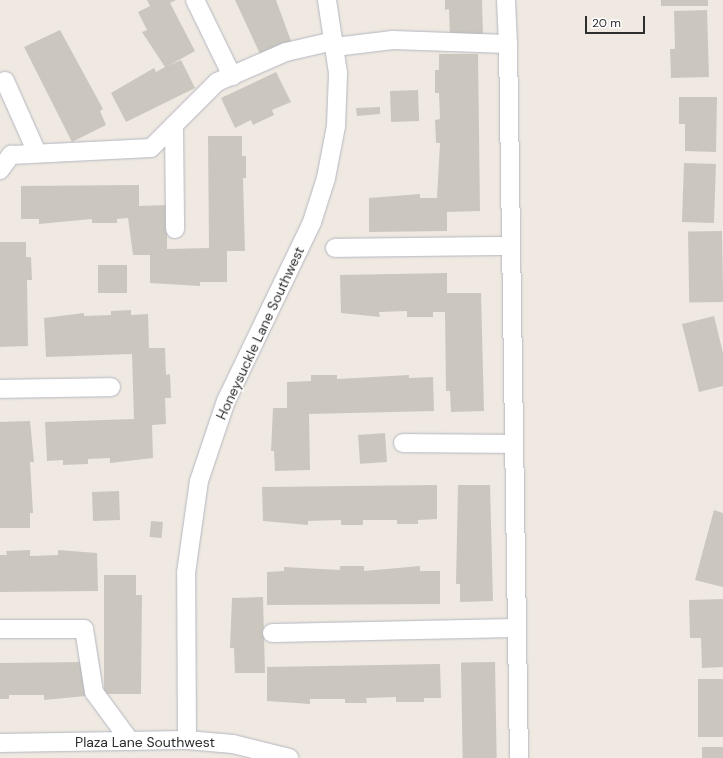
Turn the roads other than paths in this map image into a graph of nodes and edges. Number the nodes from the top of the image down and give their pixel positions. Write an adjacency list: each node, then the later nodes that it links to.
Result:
1 (195, 0): 6 (street)
2 (327, 0): 4 (street, Honeysuckle Lane Southwest)
3 (506, 0): 5 (street)
4 (335, 44): 5 (street); 6 (street); 21 (street, Honeysuckle Lane Southwest)
5 (508, 44): 12 (street)
6 (232, 76): 8 (street)
7 (5, 81): 9 (street)
8 (174, 125): 9 (street); 11 (street)
9 (37, 153): 10 (street)
10 (0, 170)
11 (175, 229)
12 (511, 246): 13 (street); 17 (street)
13 (336, 248)
14 (111, 387): 15 (street)
15 (0, 389)
16 (404, 443): 17 (street)
17 (514, 444): 18 (street)
18 (517, 628): 20 (street); 25 (street)
19 (0, 629): 22 (street)
20 (272, 633)
21 (186, 740): 22 (street, Plaza Lane Southwest); 24 (street, Plaza Lane Southwest)
22 (130, 741): 23 (street, Plaza Lane Southwest)
23 (0, 743)
24 (289, 758)
25 (519, 758)

